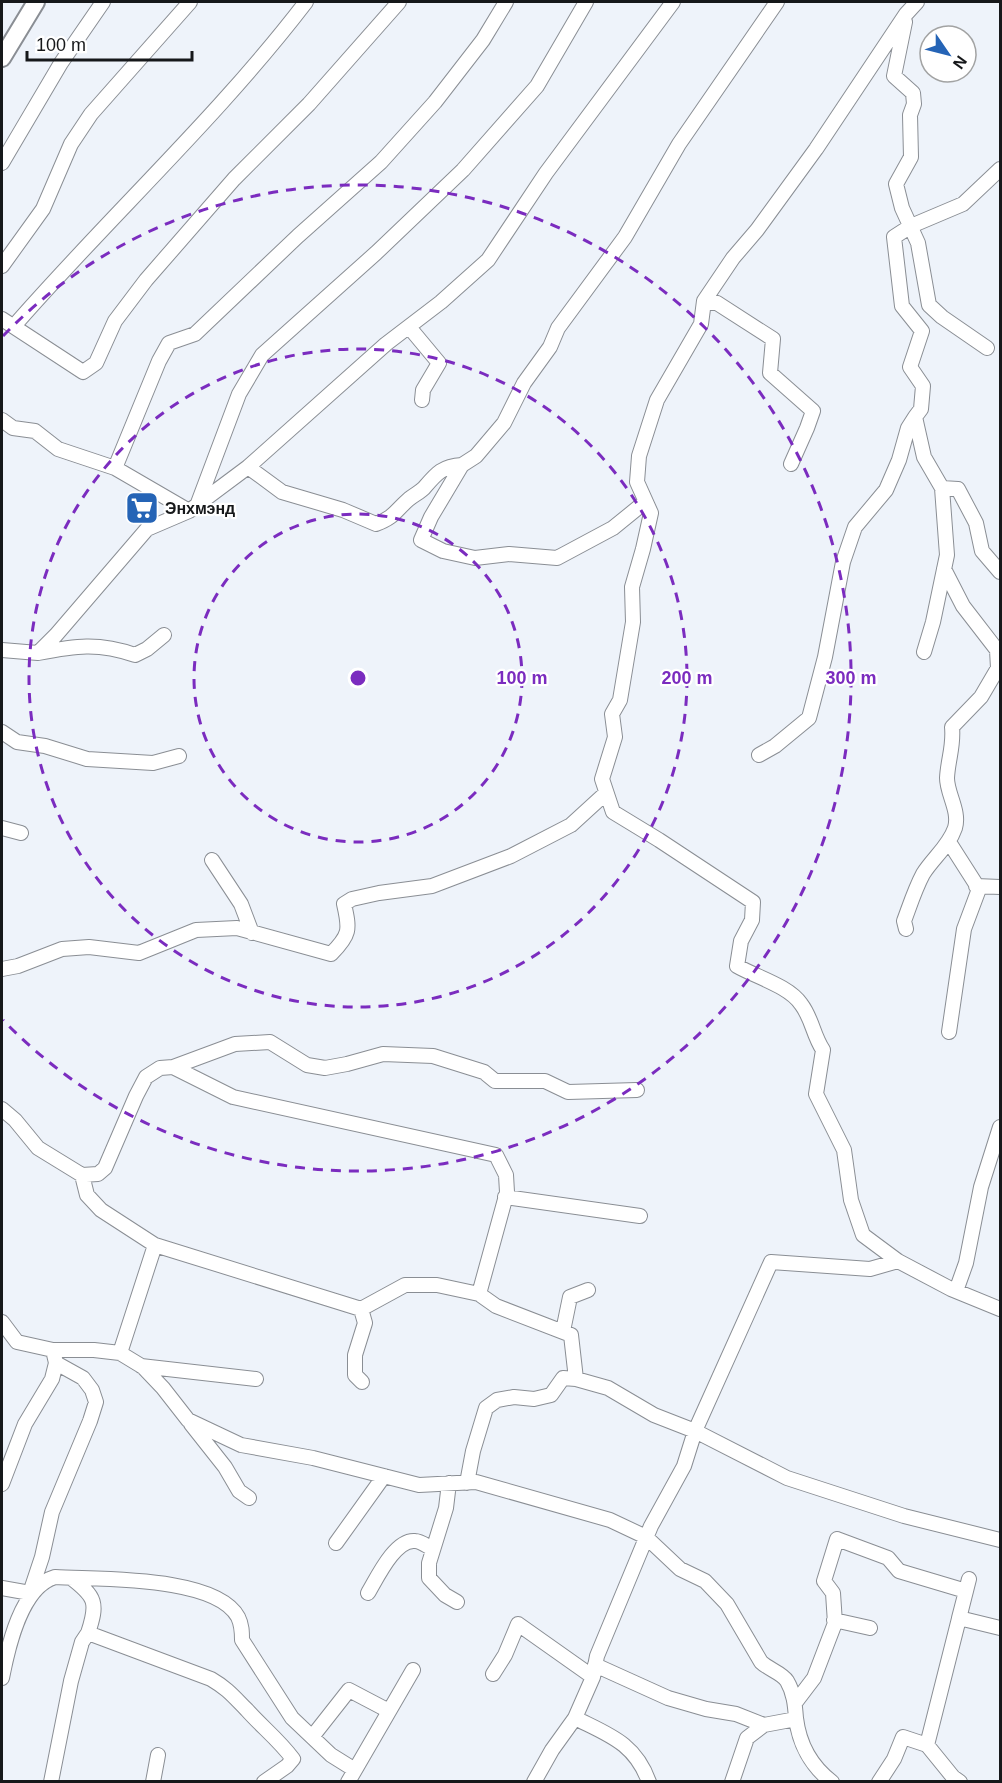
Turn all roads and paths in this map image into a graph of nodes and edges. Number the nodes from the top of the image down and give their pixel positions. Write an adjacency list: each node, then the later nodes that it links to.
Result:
1 (36, 2): 12 (street)
2 (103, 2): 13 (street)
3 (190, 2): 16 (street)
4 (306, 2): 19 (street)
5 (399, 2): 19 (street)
6 (506, 2): 28 (street)
7 (586, 2): 31 (street)
8 (673, 2): 20 (street)
9 (777, 2): 26 (street)
10 (917, 2): 11 (street)
11 (906, 14): 15 (street); 17 (street)
12 (2, 58)
13 (2, 163)
14 (1000, 169): 15 (street)
15 (911, 226): 21 (street); 23 (street)
16 (2, 266)
17 (704, 301): 25 (street); 30 (street)
18 (2, 319): 19 (street)
19 (14, 326)
20 (409, 327): 22 (street); 27 (street)
21 (987, 348)
22 (422, 400)
23 (915, 417): 29 (street); 40 (street)
24 (2, 420): 28 (street)
25 (791, 464)
26 (462, 465): 27 (street); 30 (street)
27 (248, 467): 31 (street)
28 (115, 468): 31 (street)
29 (942, 488): 32 (street); 33 (street)
30 (645, 502): 42 (street)
31 (194, 507): 38 (street)
32 (944, 568): 37 (street); 45 (street)
33 (1000, 572)
34 (164, 635): 38 (street)
35 (2, 639): 36 (street)
36 (8, 650): 38 (street)
37 (924, 652)
38 (38, 653)
39 (2, 732): 41 (street)
40 (759, 755)
41 (179, 756)
42 (606, 793): 50 (street); 61 (street)
43 (2, 828): 44 (street)
44 (21, 833)
45 (949, 842): 47 (street); 49 (street)
46 (212, 860): 50 (street)
47 (976, 886): 48 (street); 52 (street)
48 (1000, 887)
49 (906, 929)
50 (252, 933): 51 (street)
51 (2, 969)
52 (949, 1032)
53 (173, 1067): 54 (street); 57 (street); 58 (street)
54 (637, 1090)
55 (2, 1109): 57 (street)
56 (1000, 1127): 63 (street)
57 (82, 1175): 60 (street)
58 (506, 1197): 59 (street); 64 (street)
59 (640, 1216)
60 (155, 1245): 65 (street); 69 (street)
61 (898, 1261): 63 (street); 76 (street)
62 (588, 1290): 68 (street)
63 (956, 1291): 66 (street)
64 (479, 1294): 65 (street); 68 (street)
65 (361, 1309): 74 (street)
66 (1000, 1309)
67 (2, 1322): 70 (street)
68 (563, 1332): 73 (street)
69 (120, 1353): 70 (street); 71 (street)
70 (55, 1357): 80 (street); 89 (street)
71 (141, 1366): 72 (street); 75 (street)
72 (256, 1379)
73 (576, 1379): 76 (street); 79 (street)
74 (362, 1382)
75 (188, 1420): 77 (street); 81 (street)
76 (695, 1431): 82 (street); 83 (street)
77 (384, 1476): 78 (street); 84 (street)
78 (449, 1483): 79 (street); 85 (street)
79 (467, 1483): 82 (street)
80 (2, 1484)
81 (249, 1498)
82 (646, 1538): 97 (street); 100 (street)
83 (1000, 1539)
84 (336, 1543)
85 (433, 1550): 90 (street); 91 (street)
86 (71, 1578): 89 (street); 95 (street); 105 (street)
87 (967, 1585): 92 (street); 94 (street); 106 (street)
88 (2, 1588): 89 (street)
89 (30, 1593): 99 (street)
90 (368, 1593)
91 (457, 1602)
92 (834, 1620): 93 (street); 100 (street)
93 (870, 1628)
94 (1000, 1628)
95 (88, 1633): 110 (street); 112 (street)
96 (414, 1670): 101 (street)
97 (594, 1671): 98 (street); 102 (street); 104 (street)
98 (493, 1674)
99 (2, 1678)
100 (795, 1703): 103 (street)
101 (389, 1711): 105 (street); 108 (street)
102 (575, 1718): 113 (street); 114 (street)
103 (796, 1719): 104 (street); 116 (street)
104 (764, 1725): 115 (street)
105 (312, 1737): 108 (street)
106 (927, 1745): 109 (street); 117 (street)
107 (158, 1755): 111 (street)
108 (352, 1776)
109 (954, 1780)
110 (51, 1782)
111 (153, 1782)
112 (264, 1782)
113 (534, 1782)
114 (649, 1782)
115 (732, 1782)
116 (832, 1782)
117 (879, 1782)

